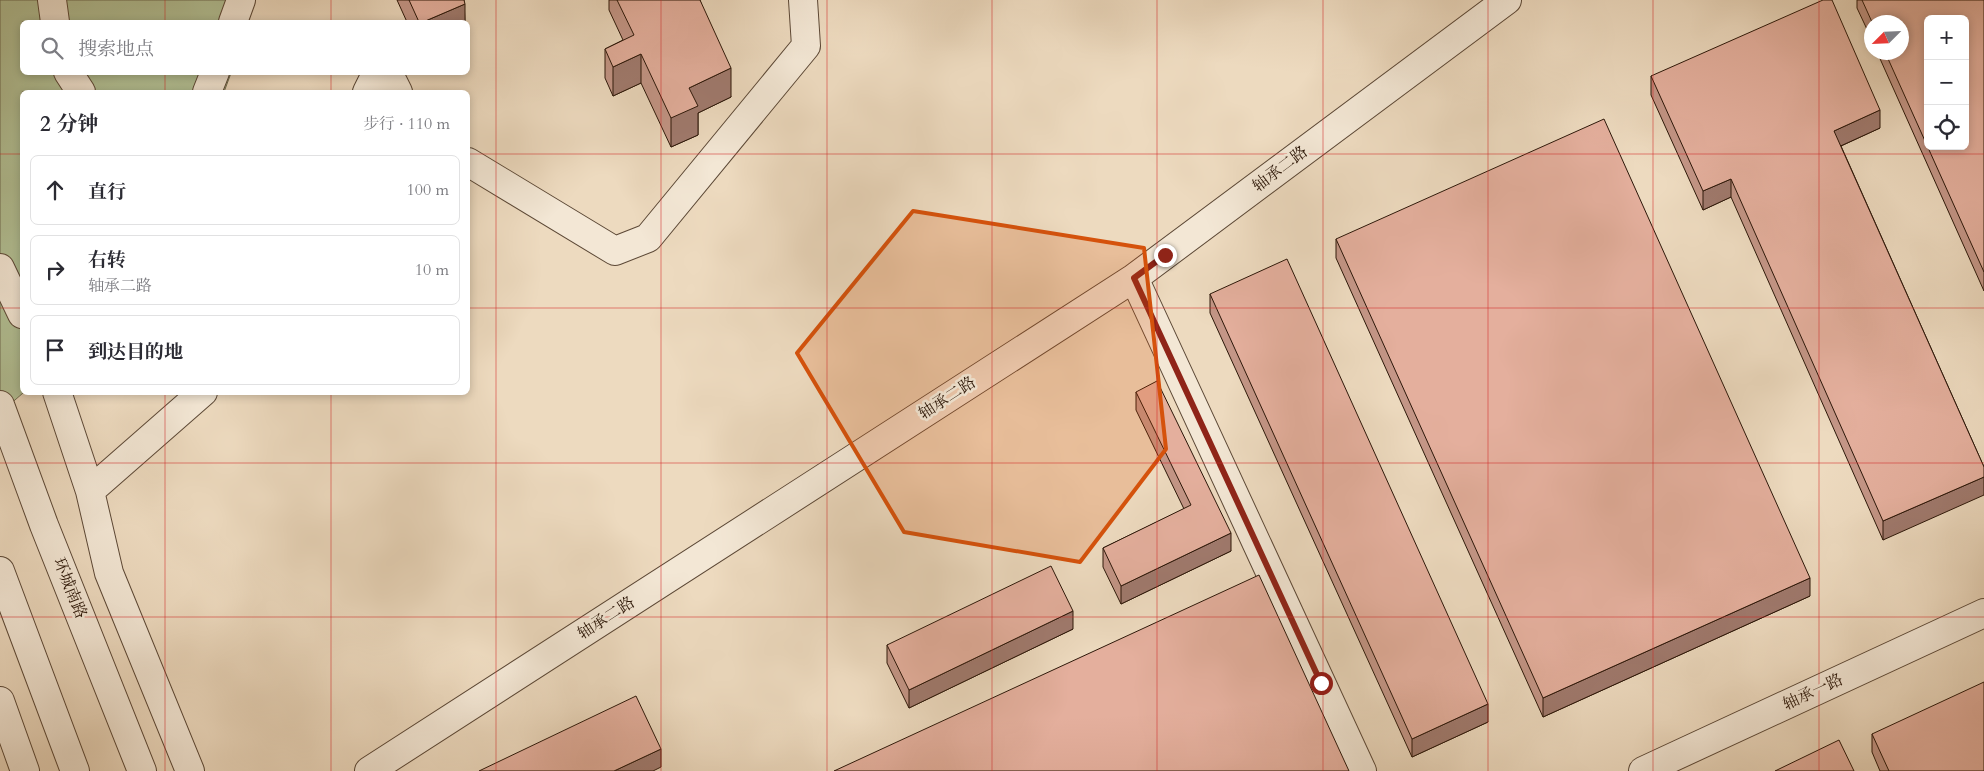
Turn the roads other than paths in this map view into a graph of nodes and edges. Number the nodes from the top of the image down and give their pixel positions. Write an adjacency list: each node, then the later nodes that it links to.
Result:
1 (52, 0): 5 (street)
2 (241, 0): 6 (street)
3 (803, 0): 15 (street)
4 (1508, 0): 17 (street, 轴承二路)
5 (55, 20)
6 (234, 20)
7 (70, 75): 11 (street)
8 (213, 75): 12 (street)
9 (375, 75): 13 (street)
10 (390, 75): 14 (street)
11 (80, 90)
12 (208, 90)
13 (367, 90)
14 (397, 90)
15 (470, 163)
16 (0, 268): 18 (street)
17 (1134, 278): 30 (street, 轴承二路); 31 (street)
18 (20, 310)
19 (58, 395): 22 (street)
20 (199, 395): 22 (street)
21 (0, 404): 28 (street, 环城南路)
22 (90, 491): 29 (street)
23 (0, 571): 27 (street)
24 (1984, 613): 32 (street, 轴承一路)
25 (0, 701): 26 (street)
26 (25, 771)
27 (75, 771)
28 (142, 771)
29 (190, 771)
30 (369, 771)
31 (1362, 771)
32 (1643, 771)

